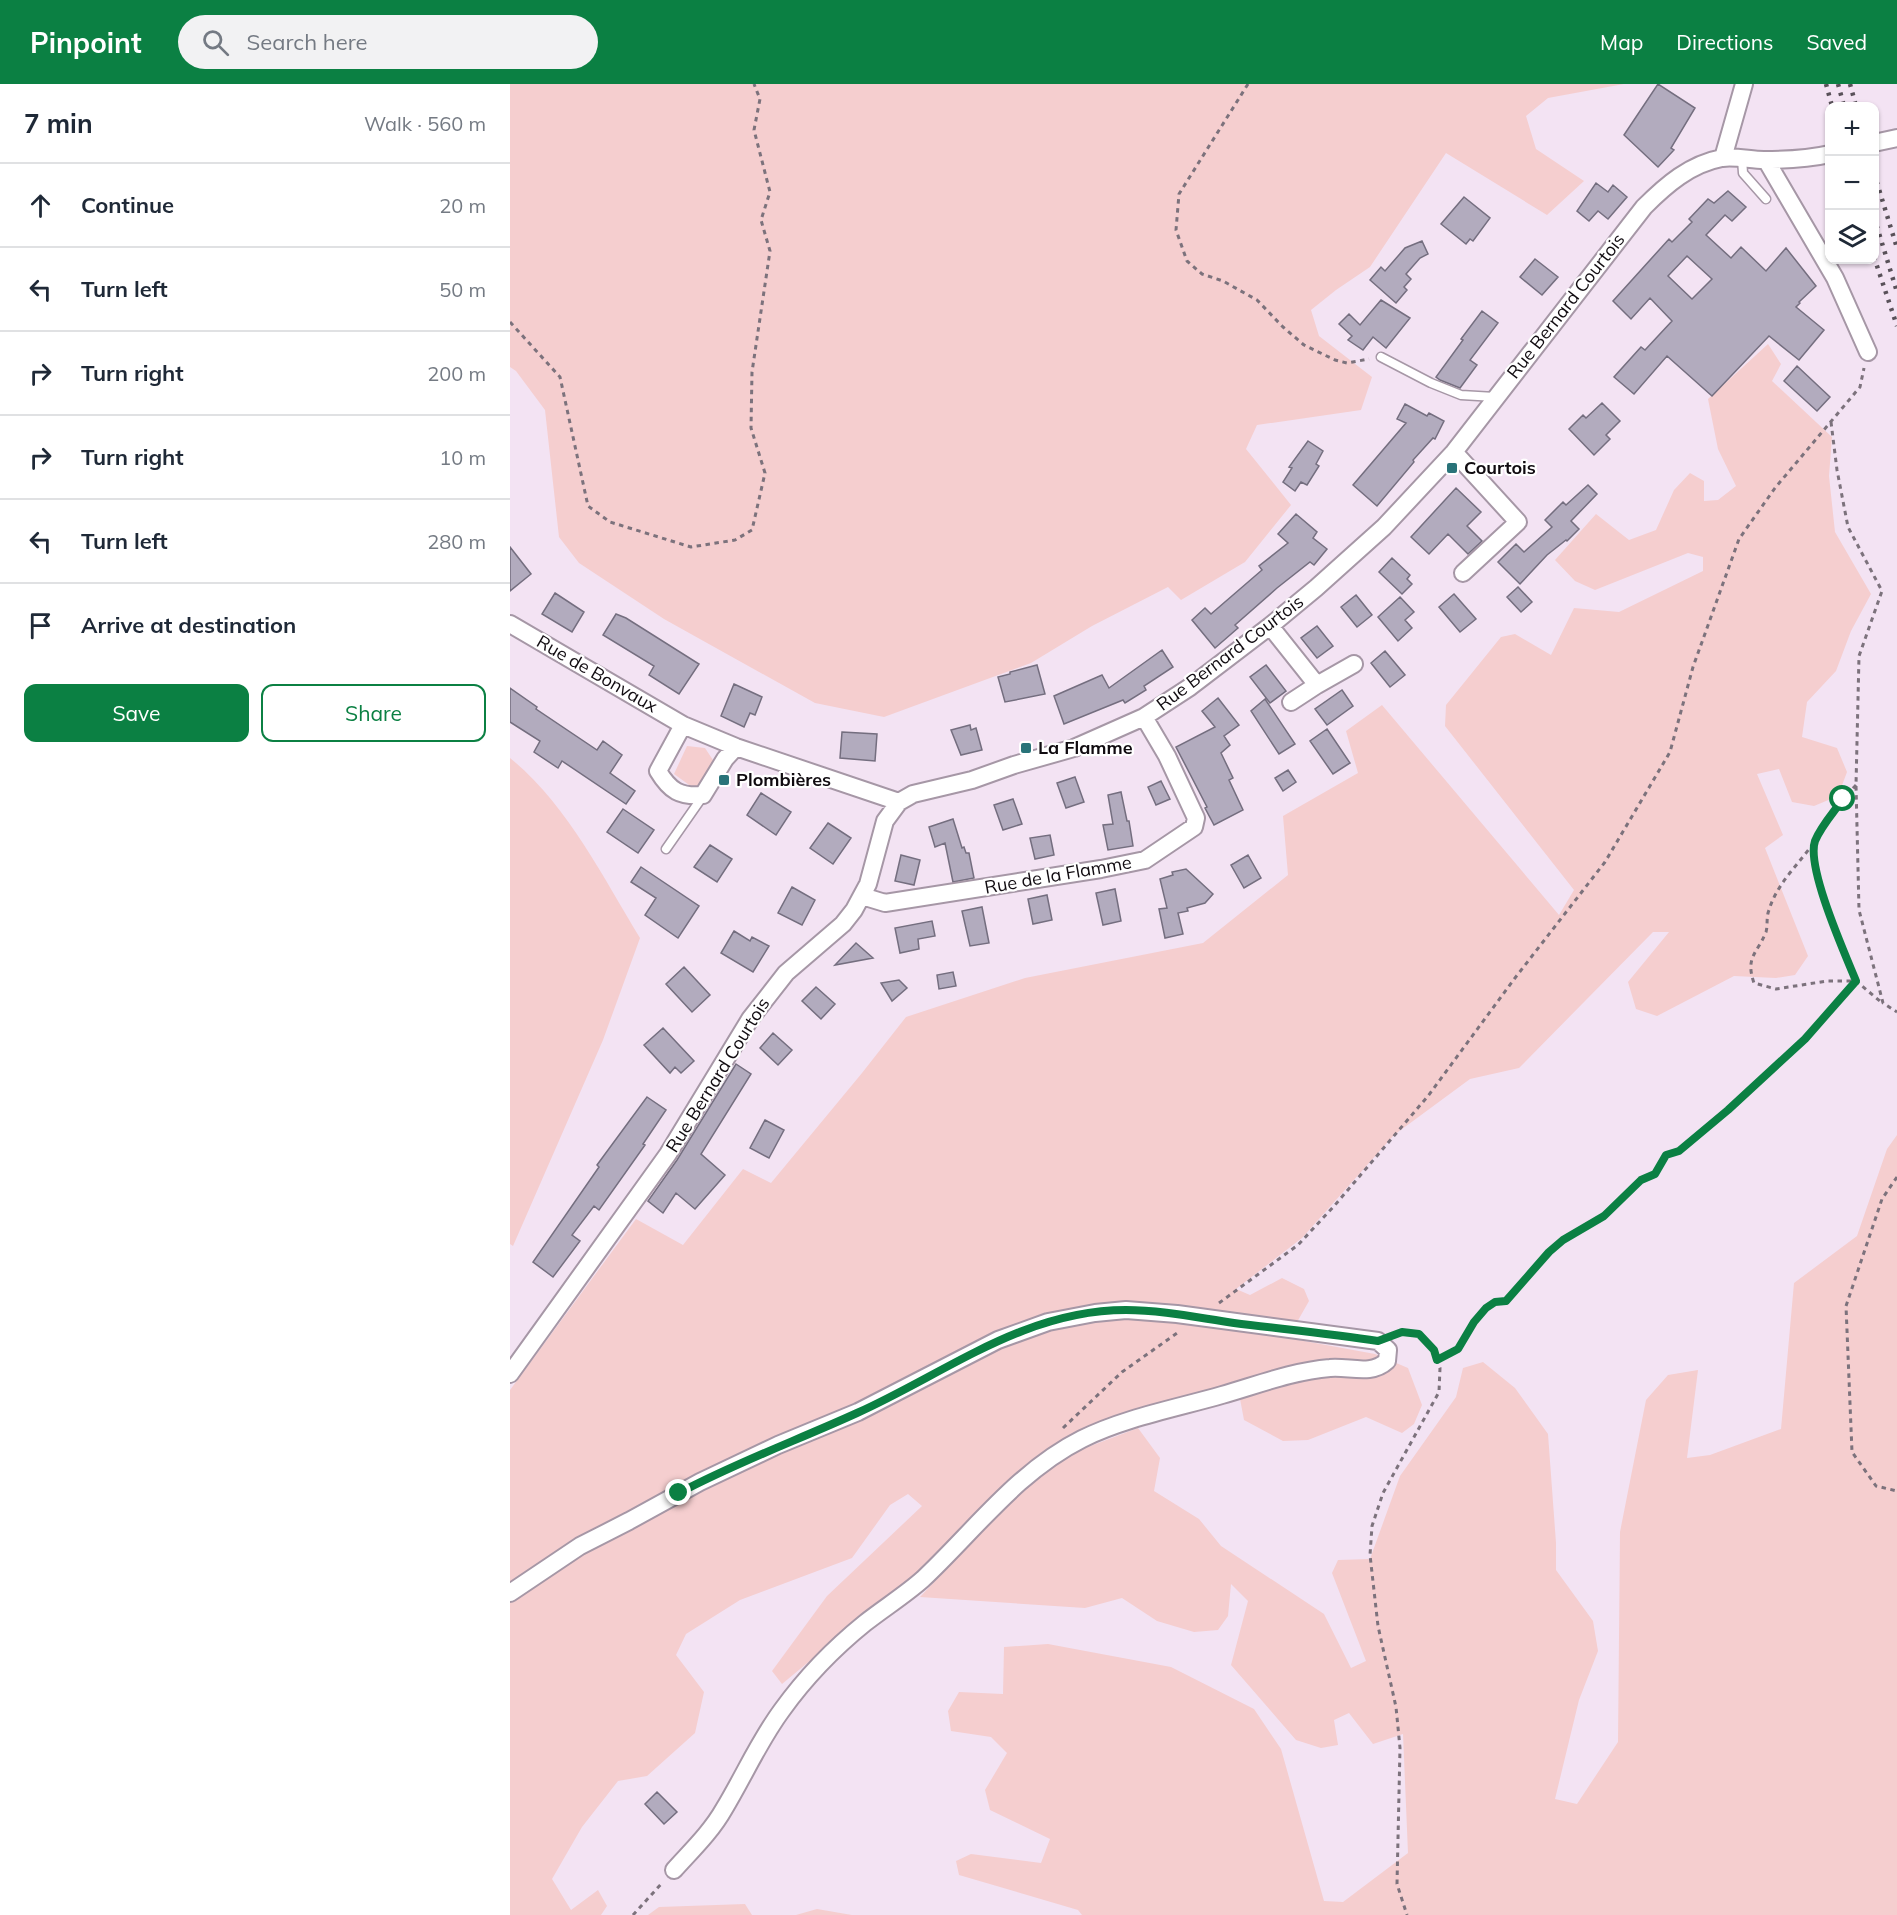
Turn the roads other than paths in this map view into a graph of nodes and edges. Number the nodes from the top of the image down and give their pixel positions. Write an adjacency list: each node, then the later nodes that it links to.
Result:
1 (1743, 84): 5 (street)
2 (1897, 138): 3 (street)
3 (1879, 142)
4 (1825, 155): 7 (street, Rue Bernard Courtois)
5 (1724, 158): 6 (street, Rue Bernard Courtois); 11 (street, Rue Bernard Courtois)
6 (1742, 159): 7 (street, Rue Bernard Courtois); 8 (lane)
7 (1766, 160): 9 (street)
8 (1766, 199)
9 (1868, 352)
10 (1381, 357): 11 (lane)
11 (1495, 397): 12 (street, Rue Bernard Courtois)
12 (1454, 452): 13 (street); 15 (street, Rue Bernard Courtois)
13 (1463, 573)
14 (510, 624): 20 (street, Rue de Bonvaux)
15 (1270, 626): 17 (street); 19 (street, Rue Bernard Courtois)
16 (1353, 664): 17 (street)
17 (1317, 685): 18 (street)
18 (1291, 702)
19 (1144, 717): 23 (street, Rue Bernard Courtois); 25 (street, Rue de la Flamme)
20 (683, 724): 21 (street, Rue de Bonvaux); 22 (street)
21 (736, 747): 22 (street); 23 (street, Rue de Bonvaux)
22 (703, 795): 24 (lane)
23 (899, 802): 25 (street, Rue Bernard Courtois)
24 (666, 849)
25 (862, 896): 26 (street, Rue Bernard Courtois)
26 (510, 1374)
27 (510, 1593): 28 (street)
28 (674, 1870)

